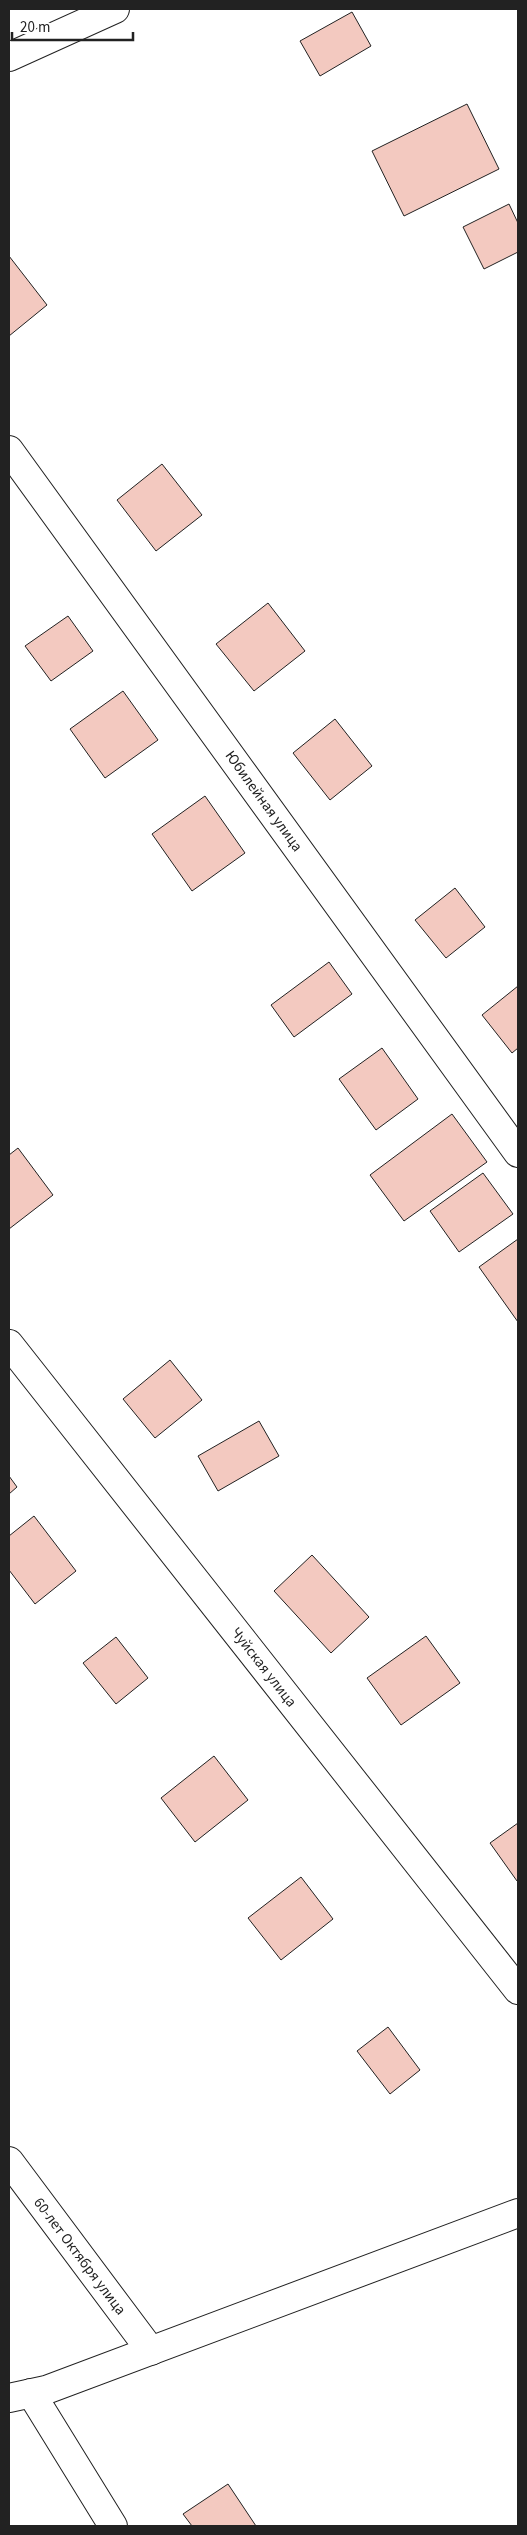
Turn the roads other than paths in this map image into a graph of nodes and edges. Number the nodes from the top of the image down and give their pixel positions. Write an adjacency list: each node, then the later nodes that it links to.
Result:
1 (115, 9): 2 (street)
2 (9, 57)
3 (9, 450): 4 (street, Юбилейная улица)
4 (518, 1153)
5 (9, 1344): 6 (street, Чуйская улица)
6 (518, 1990)
7 (9, 2161): 9 (street, 60-лет Октября улица)
8 (518, 2213): 9 (street)
9 (151, 2351): 10 (street)
10 (20, 2396): 11 (street)
11 (113, 2526)

